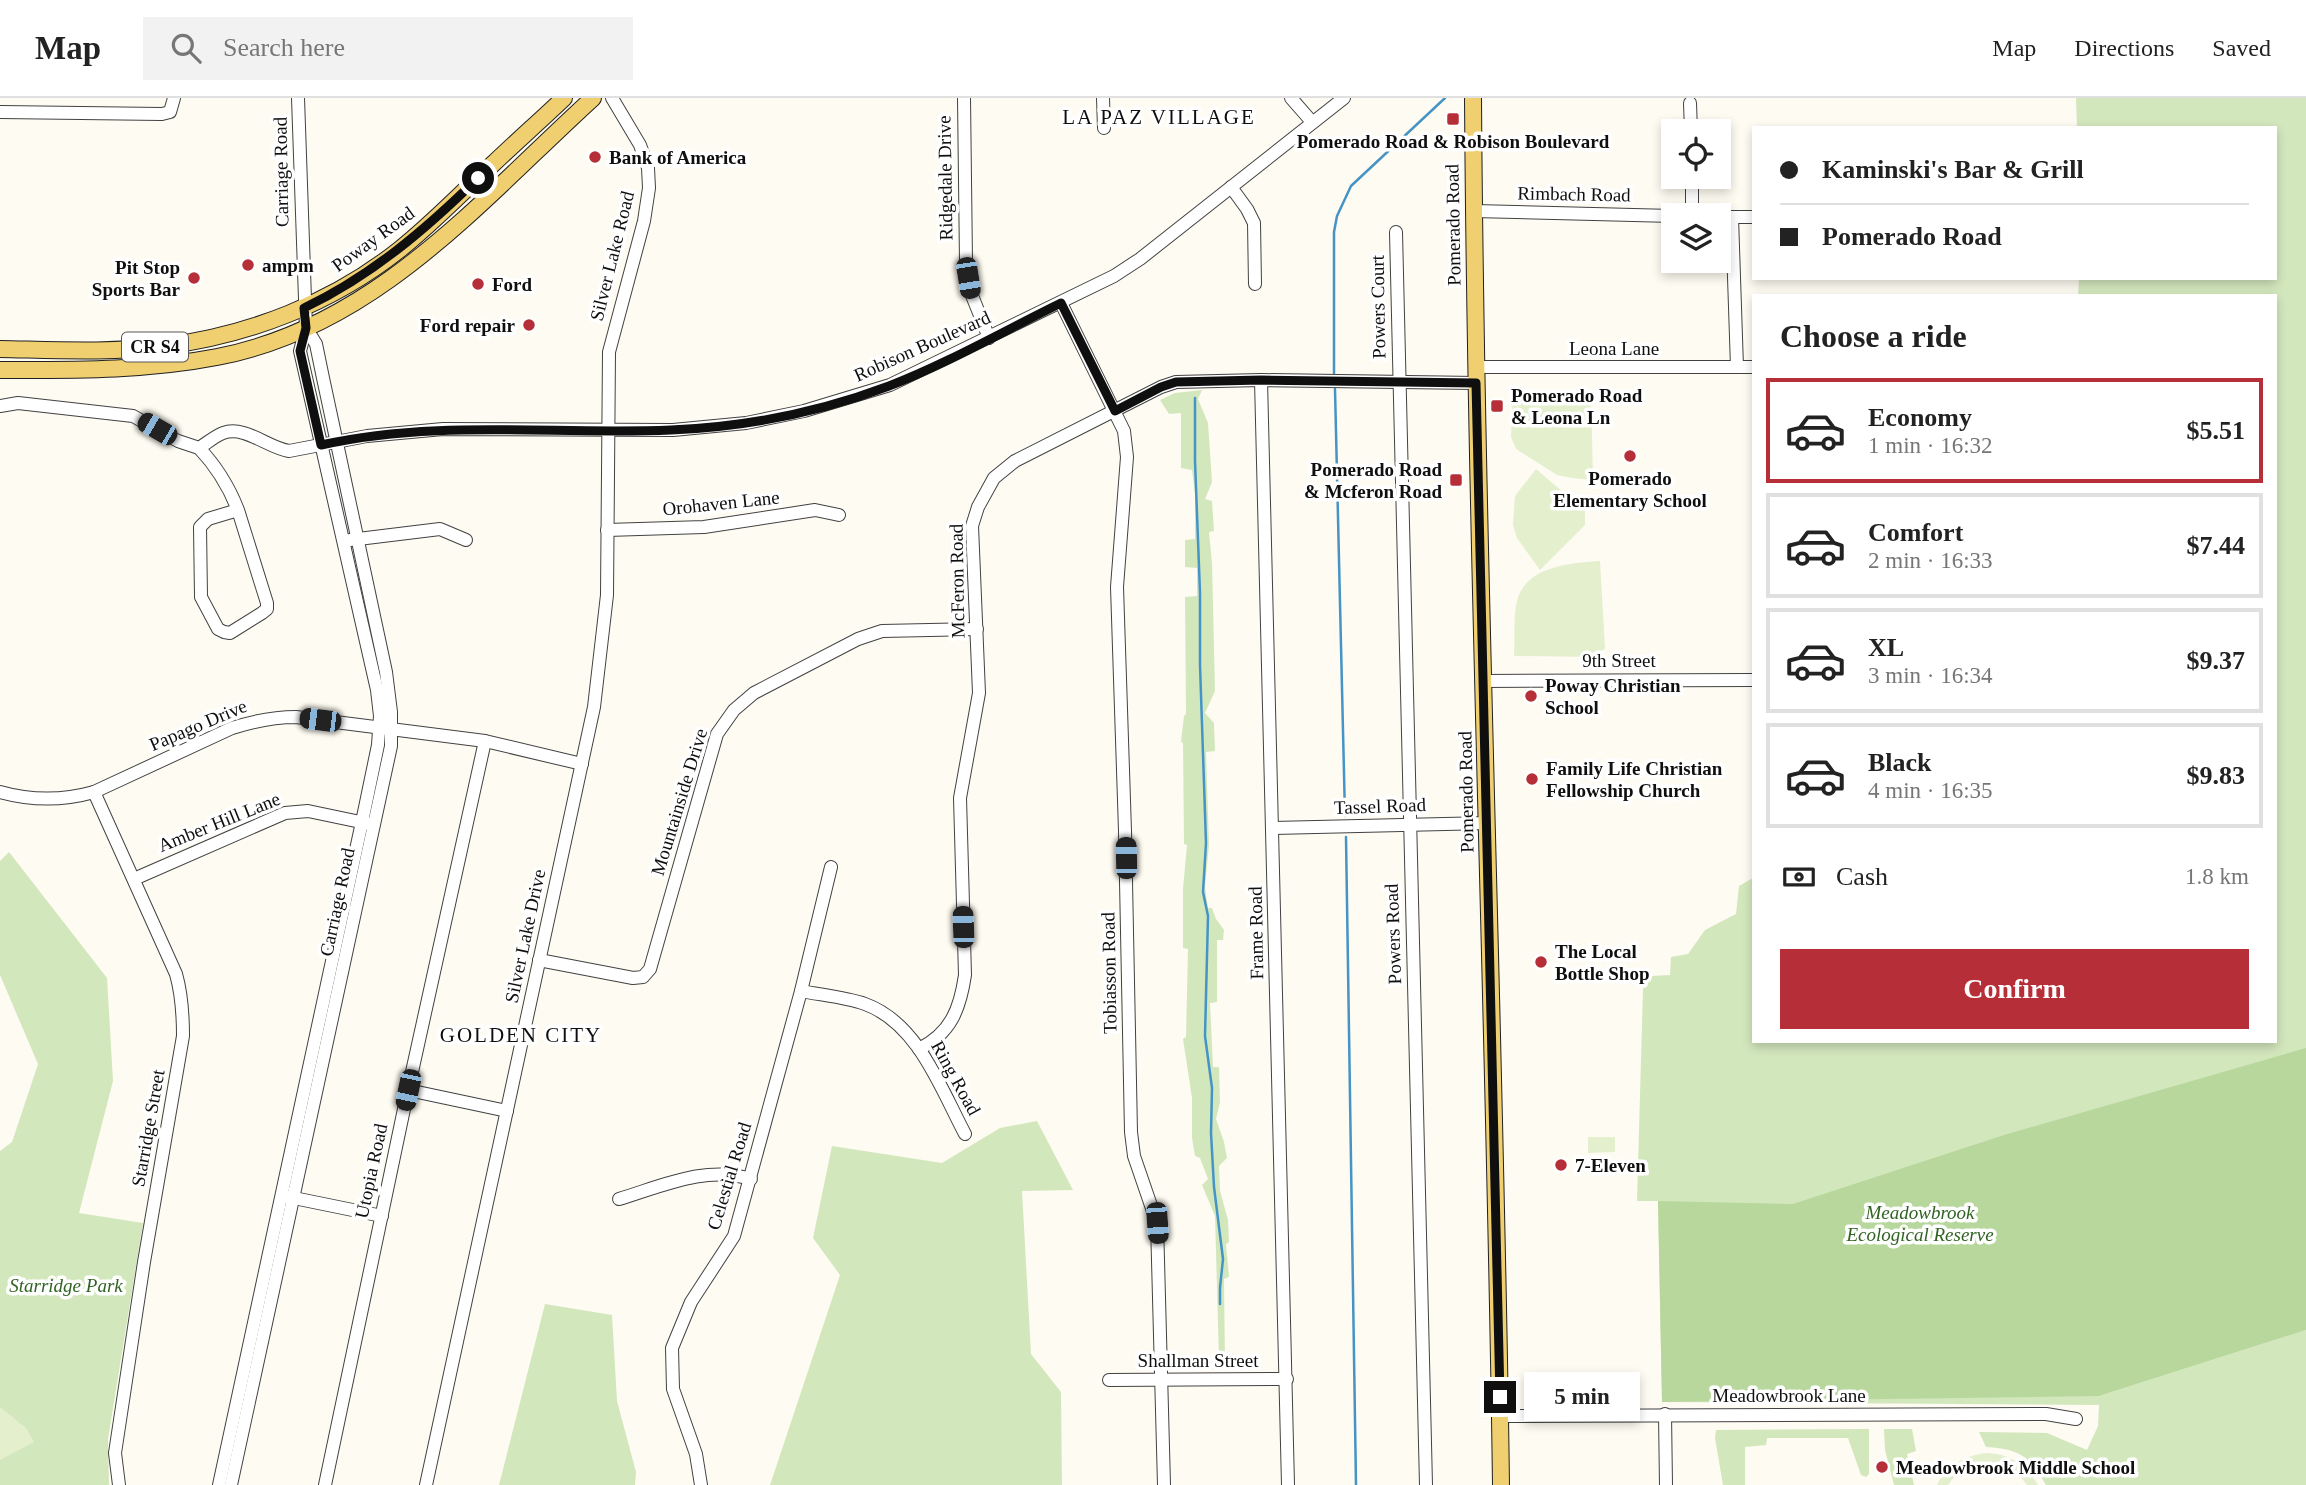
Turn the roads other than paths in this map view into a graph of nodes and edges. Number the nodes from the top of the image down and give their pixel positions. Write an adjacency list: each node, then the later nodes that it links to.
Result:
1 (174, 98): 12 (street)
2 (298, 98): 25 (street, Carriage Road)
3 (564, 98): 25 (main road, Poway Road / CR S4)
4 (593, 98): 26 (main road, CR S4)
5 (612, 98): 37 (street, Silver Lake Road)
6 (964, 98): 27 (street, Ridgedale Drive)
7 (1103, 98): 15 (street)
8 (1291, 98): 14 (street)
9 (1344, 98): 14 (street, Robison Boulevard)
10 (1473, 98): 17 (main road, Pomerado Road)
11 (1690, 103): 13 (street)
12 (0, 112)
13 (1691, 119)
14 (1312, 122): 16 (street, Robison Boulevard)
15 (1104, 128)
16 (1231, 187): 23 (street); 24 (street, Robison Boulevard)
17 (1474, 211): 18 (street, Rimbach Road); 32 (main road, Pomerado Road)
18 (1661, 216)
19 (1731, 217): 20 (street)
20 (1752, 217)
21 (1396, 232): 34 (street, Powers Court)
22 (1729, 273): 29 (street)
23 (1255, 284)
24 (1061, 303): 27 (street, Robison Boulevard); 36 (street, Tobiasson Road)
25 (304, 308): 26 (street, Carriage Road); 28 (main road, Poway Road / CR S4)
26 (306, 328): 31 (main road, CR S4); 38 (street, Carriage Road); 39 (street, Carriage Road)
27 (989, 338): 37 (street, Robison Boulevard)
28 (0, 349)
29 (1737, 367): 30 (street, Leona Lane); 32 (street, Leona Lane)
30 (1752, 367)
31 (0, 370)
32 (1476, 375): 34 (street, McFeron Road); 48 (main road, Pomerado Road)
33 (1261, 380): 34 (street, McFeron Road); 36 (street, McFeron Road); 57 (street, Frame Road)
34 (1399, 382): 56 (street, Powers Road)
35 (0, 406): 40 (street)
36 (1115, 411): 46 (street, McFeron Road); 72 (street, Tobiasson Road)
37 (608, 431): 38 (street, Robison Boulevard); 43 (street, Silver Lake Drive)
38 (336, 442): 39 (street, Robison Boulevard); 44 (street, Carriage Road)
39 (321, 445): 40 (street, Robison Boulevard); 44 (street, Carriage Road)
40 (199, 448): 41 (street)
41 (238, 510): 41 (street)
42 (839, 515): 43 (street, Orohaven Lane)
43 (607, 530): 51 (street, Silver Lake Drive)
44 (350, 540): 45 (street); 49 (street, Carriage Road)
45 (466, 540)
46 (977, 629): 60 (street, Mountainside Drive); 62 (street, McFeron Road)
47 (1752, 680): 48 (street, 9th Street)
48 (1484, 681): 54 (main road, Pomerado Road)
49 (386, 728): 50 (street, Papago Drive); 53 (street, Papago Drive); 55 (street, Carriage Road)
50 (485, 741): 51 (street, Papago Drive); 63 (street, Utopia Road)
51 (582, 764): 60 (street, Silver Lake Drive)
52 (0, 792): 53 (street, Papago Drive)
53 (94, 792): 59 (street, Starridge Street)
54 (1488, 822): 56 (street, Tassel Road); 74 (main road, Pomerado Road)
55 (368, 823): 59 (street, Amber Hill Lane); 67 (street, Carriage Road)
56 (1409, 825): 57 (street, Tassel Road); 84 (street, Powers Road)
57 (1273, 828): 70 (street, Frame Road)
58 (831, 867): 61 (street, Celestial Road)
59 (134, 879): 76 (street, Starridge Street)
60 (540, 960): 64 (street, Silver Lake Drive)
61 (801, 991): 62 (street, Ring Road); 66 (street, Celestial Road)
62 (919, 1049): 65 (street, Ring Road)
63 (408, 1090): 64 (street); 69 (street, Utopia Road)
64 (507, 1111): 80 (street, Silver Lake Drive)
65 (965, 1134)
66 (751, 1178): 68 (street); 81 (street, Celestial Road)
67 (288, 1197): 69 (street); 77 (street, Carriage Road); 78 (street, Carriage Road)
68 (620, 1199)
69 (382, 1216): 79 (street, Utopia Road)
70 (1287, 1379): 72 (street, Shallman Street); 83 (street, Frame Road)
71 (1109, 1380): 72 (street, Shallman Street)
72 (1163, 1380): 82 (street, Tobiasson Road)
73 (1665, 1414): 74 (street, Meadowbrook Lane); 75 (street, Meadowbrook Lane); 86 (street)
74 (1500, 1416): 85 (main road, Pomerado Road)
75 (2076, 1419)
76 (119, 1485)
77 (219, 1485)
78 (231, 1485)
79 (326, 1485)
80 (426, 1485)
81 (701, 1485)
82 (1164, 1485)
83 (1288, 1485)
84 (1426, 1485)
85 (1501, 1485)
86 (1666, 1485)

